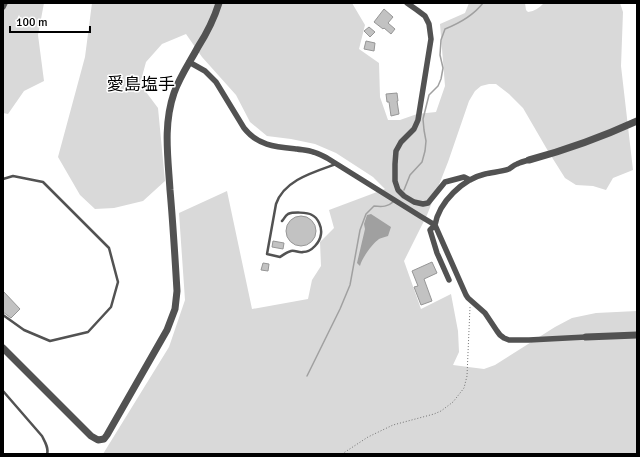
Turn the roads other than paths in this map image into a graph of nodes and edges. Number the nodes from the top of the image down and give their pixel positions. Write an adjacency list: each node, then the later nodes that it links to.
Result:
1 (5, 3): 4 (street)
2 (219, 3): 5 (street)
3 (407, 3): 10 (street)
4 (3, 7)
5 (189, 62): 8 (street); 17 (street)
6 (637, 121): 7 (street)
7 (529, 160): 10 (street)
8 (338, 164): 11 (lane); 12 (street)
9 (3, 179): 14 (lane)
10 (470, 180): 12 (street)
11 (282, 221)
12 (435, 225): 13 (street); 16 (street)
13 (449, 280)
14 (3, 315)
15 (637, 335): 16 (street)
16 (586, 337)
17 (3, 348)
18 (3, 391): 19 (lane)
19 (47, 454)

